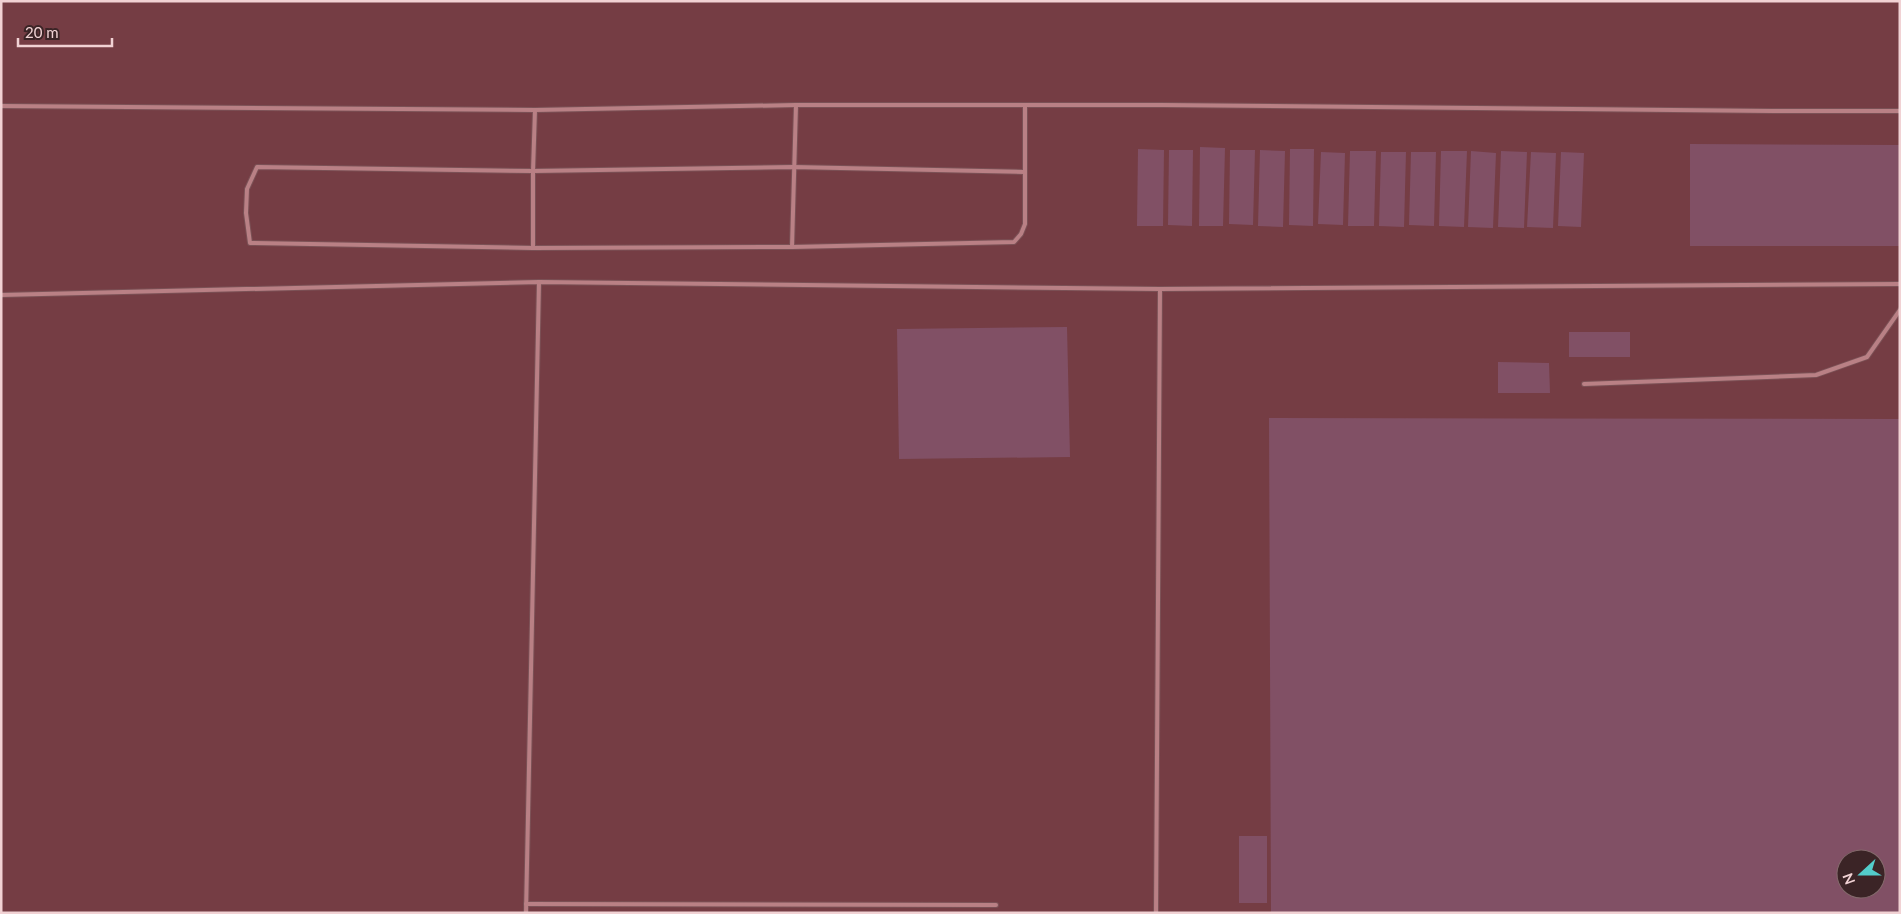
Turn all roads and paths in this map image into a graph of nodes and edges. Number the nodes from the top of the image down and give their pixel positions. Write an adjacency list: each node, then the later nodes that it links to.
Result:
1 (796, 105): 2 (lane); 4 (lane); 6 (lane)
2 (1025, 105): 5 (lane); 8 (lane)
3 (1, 106): 4 (lane)
4 (535, 110): 7 (lane)
5 (1900, 111)
6 (793, 167): 7 (lane); 8 (lane); 9 (lane)
7 (533, 171): 10 (lane); 10 (lane)
8 (1024, 172): 9 (lane)
9 (792, 247): 10 (lane)
10 (533, 248)
11 (539, 282): 13 (lane); 14 (lane); 17 (lane)
12 (1900, 284): 13 (lane)
13 (1160, 290): 20 (lane)
14 (1, 295)
15 (1900, 310): 16 (lane)
16 (1584, 384)
17 (526, 904): 18 (lane); 19 (lane)
18 (996, 905)
19 (526, 913)
20 (1156, 913)

